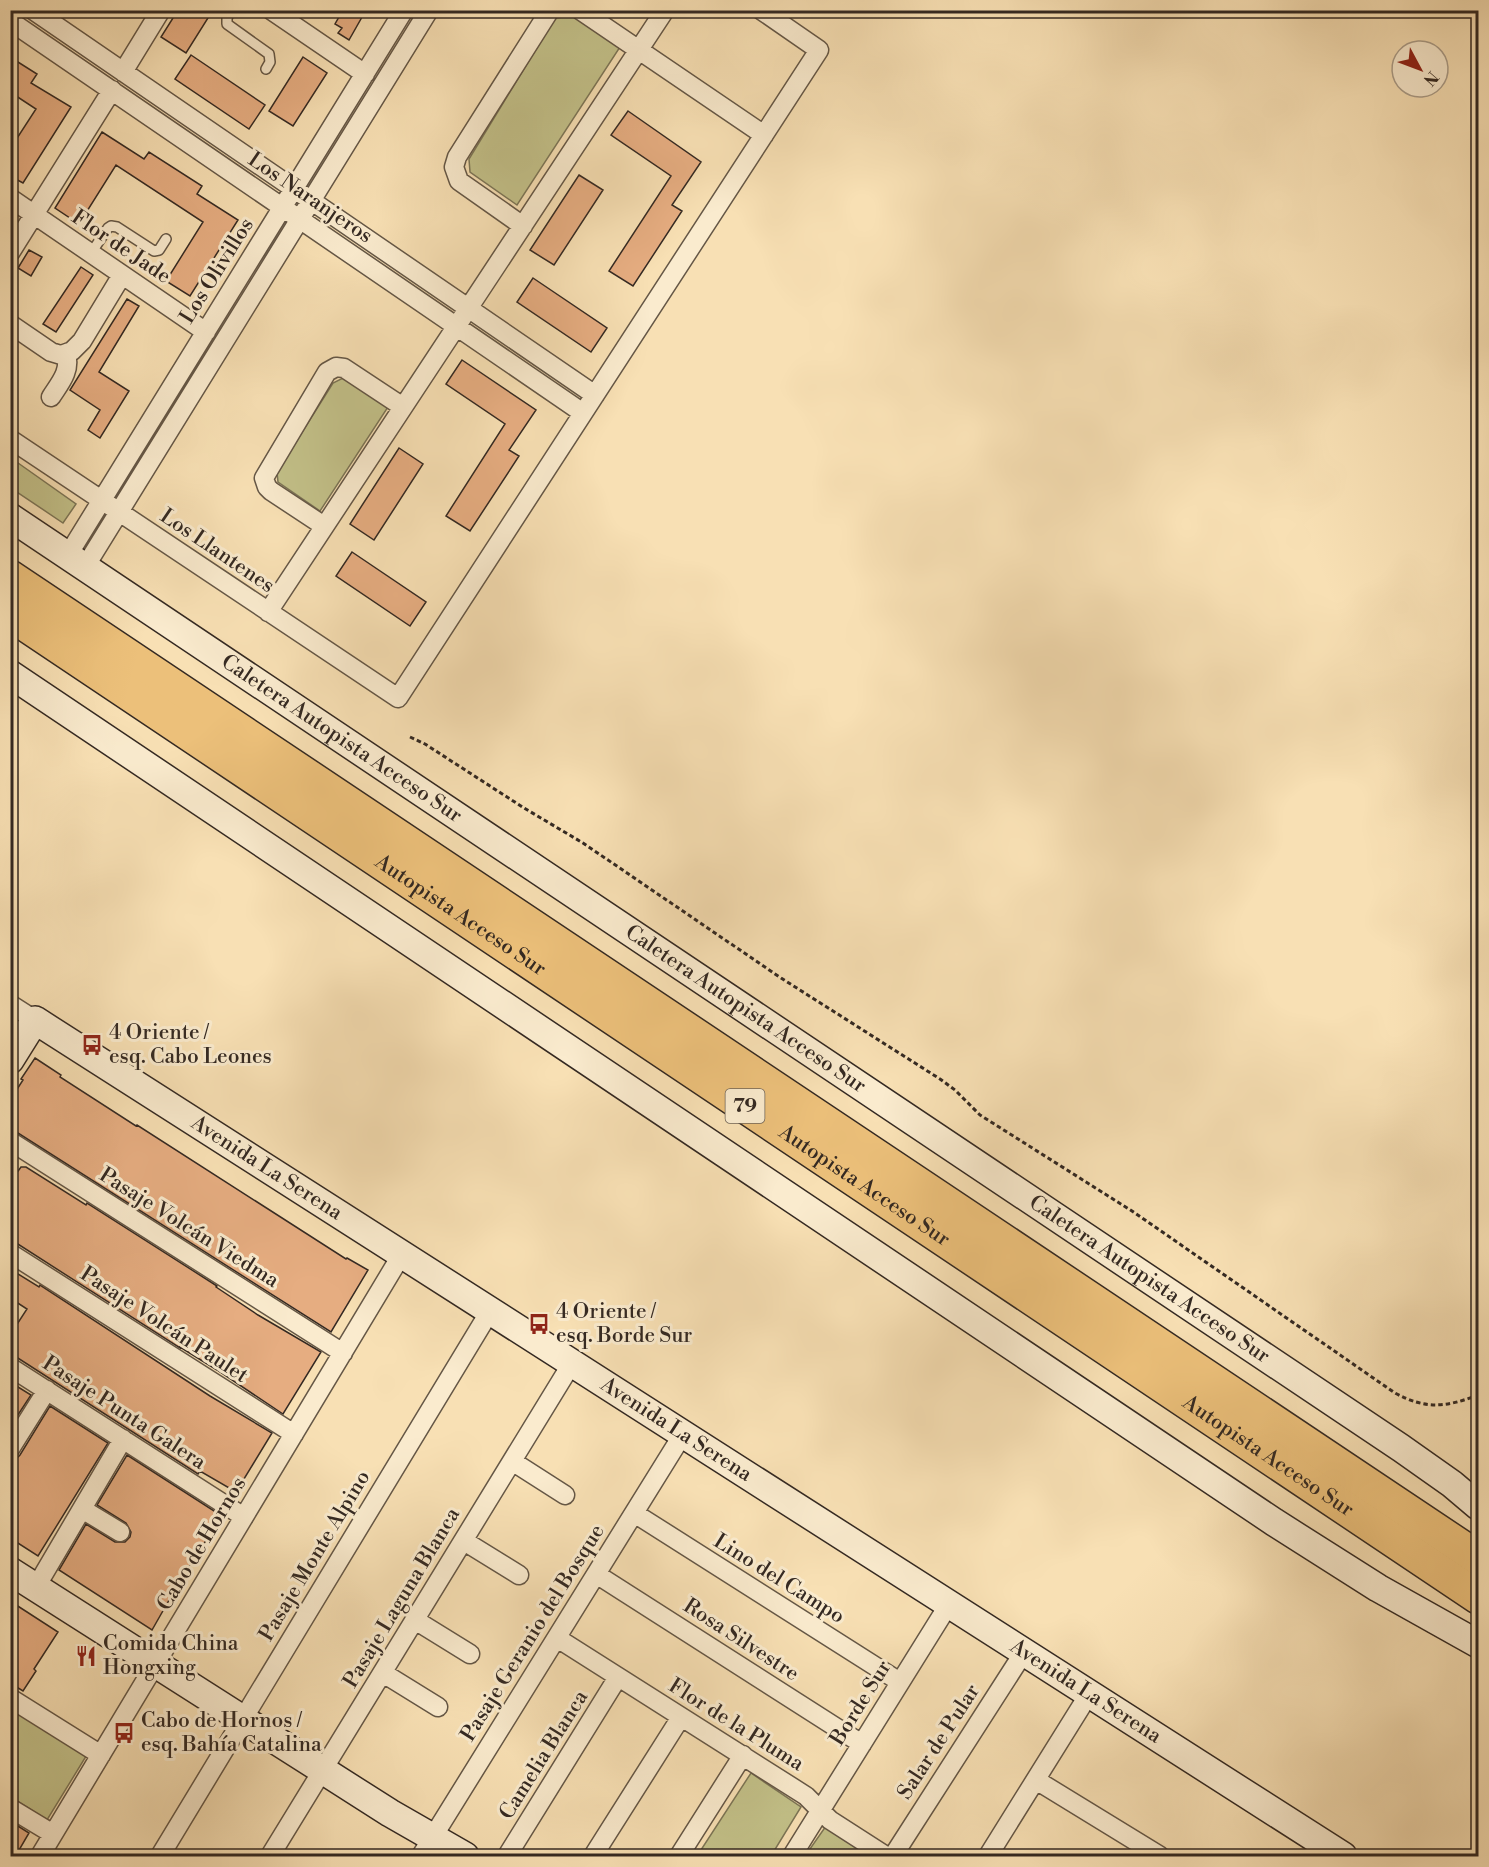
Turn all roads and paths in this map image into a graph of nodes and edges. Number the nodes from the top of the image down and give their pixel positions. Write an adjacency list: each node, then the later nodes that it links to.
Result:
1 (33, 10): 14 (street, Los Naranjeros)
2 (161, 10): 14 (street)
3 (231, 10): 13 (lane)
4 (404, 10): 15 (street, Los Olivillos)
5 (429, 10): 20 (street)
6 (550, 10): 24 (street)
7 (580, 10): 12 (street)
8 (665, 10): 12 (street)
9 (761, 10): 17 (street)
10 (279, 13): 15 (street)
11 (10, 21): 16 (street, Los Naranjeros)
12 (639, 50): 17 (street); 24 (street)
13 (266, 69)
14 (123, 72): 18 (street, Los Naranjeros)
15 (365, 75): 18 (street, Los Olivillos)
16 (112, 90): 21 (street, Los Naranjeros); 22 (street)
17 (764, 135): 34 (street)
18 (294, 188): 20 (street, Los Naranjeros); 21 (street, Los Olivillos)
19 (10, 198): 22 (street, Flor de Jade)
20 (312, 200): 23 (street); 29 (street, Los Naranjeros)
21 (283, 207): 23 (street, Los Naranjeros); 32 (street, Los Olivillos)
22 (34, 215): 26 (street); 27 (street, Flor de Jade)
23 (300, 219): 31 (street, Los Naranjeros); 40 (street)
24 (523, 226): 29 (street)
25 (166, 239): 27 (lane)
26 (10, 253)
27 (91, 253): 28 (street, Flor de Jade)
28 (122, 275): 32 (street, Flor de Jade); 33 (street)
29 (468, 308): 31 (street); 34 (street, Los Naranjeros)
30 (10, 324): 33 (street)
31 (456, 326): 36 (street); 37 (street, Los Naranjeros)
32 (206, 332): 39 (street, Los Olivillos)
33 (66, 354): 35 (street)
34 (595, 395): 37 (street)
35 (51, 397)
36 (402, 408): 42 (street); 42 (street)
37 (584, 413): 45 (street, Los Llantenes)
38 (10, 440): 39 (street, Los Llantenes)
39 (102, 501): 40 (street, Los Llantenes); 43 (street, Los Olivillos)
40 (119, 513): 43 (street); 45 (street, Los Llantenes)
41 (10, 517): 43 (main road, Caletera Autopista Acceso Sur)
42 (324, 526): 45 (street)
43 (76, 561): 67 (main road, Caletera Autopista Acceso Sur)
44 (10, 577): 73 (highway, Autopista Acceso Sur / 79)
45 (268, 612)
46 (10, 614): 78 (highway, Autopista Acceso Sur / 79)
47 (10, 674): 82 (main road)
48 (410, 737): 60 (path)
49 (10, 1004): 50 (street, Avenida La Serena)
50 (35, 1020): 51 (main road); 54 (main road, Avenida La Serena)
51 (10, 1060)
52 (10, 1141): 56 (street, Pasaje Volcán Viedma)
53 (10, 1253): 61 (street, Pasaje Volcán Paulet)
54 (402, 1254): 55 (main road, Avenida La Serena); 56 (street, Cabo de Hornos)
55 (490, 1311): 57 (main road, Avenida La Serena); 93 (street, Pasaje Monte Alpino)
56 (343, 1353): 61 (street, Cabo de Hornos)
57 (572, 1363): 62 (main road, Avenida La Serena); 65 (street, Pasaje Laguna Blanca)
58 (10, 1367): 59 (street, Pasaje Punta Galera)
59 (46, 1390): 63 (street, Pasaje Punta Galera); 64 (street)
60 (1479, 1395)
61 (294, 1434): 70 (street, Cabo de Hornos)
62 (683, 1434): 69 (street, Pasaje Geranio del Bosque); 79 (main road, Avenida La Serena)
63 (123, 1439): 68 (street); 70 (street, Pasaje Punta Galera)
64 (10, 1449)
65 (512, 1461): 66 (street); 72 (street, Pasaje Laguna Blanca)
66 (565, 1495)
67 (1479, 1506)
68 (82, 1509): 71 (street); 77 (street)
69 (634, 1513): 75 (street, Pasaje Geranio del Bosque); 88 (street, Lino del Campo)
70 (244, 1517): 85 (street, Cabo de Hornos)
71 (120, 1532)
72 (464, 1541): 76 (street); 80 (street, Pasaje Laguna Blanca)
73 (1479, 1558)
74 (10, 1571): 77 (main road)
75 (596, 1574): 81 (street, Pasaje Geranio del Bosque); 94 (street, Rosa Silvestre)
76 (519, 1575)
77 (36, 1587): 85 (main road)
78 (1479, 1597)
79 (949, 1604): 83 (main road, Avenida La Serena); 88 (street, Borde Sur)
80 (415, 1620): 84 (street); 86 (street, Pasaje Laguna Blanca)
81 (556, 1638): 87 (street, Flor de la Pluma); 102 (street, Pasaje Geranio del Bosque)
82 (1479, 1644)
83 (1024, 1652): 89 (main road, Avenida La Serena); 114 (street, Salar de Pular)
84 (470, 1653)
85 (156, 1664): 93 (main road); 95 (street, Cabo de Hornos)
86 (383, 1673): 91 (street); 97 (street, Pasaje Laguna Blanca)
87 (618, 1677): 92 (street, Flor de la Pluma); 109 (street, Camelia Blanca)
88 (900, 1682): 94 (street, Borde Sur)
89 (1089, 1694): 98 (street); 104 (main road, Avenida La Serena)
90 (10, 1698): 95 (street)
91 (438, 1707)
92 (681, 1717): 96 (street, Flor de la Pluma); 110 (street)
93 (243, 1719): 97 (main road); 106 (street, Pasaje Monte Alpino)
94 (862, 1744): 100 (street, Borde Sur)
95 (101, 1755): 101 (street, Cabo de Hornos)
96 (743, 1755): 100 (street, Flor de la Pluma); 111 (street)
97 (323, 1770): 102 (main road); 107 (street, Pasaje Laguna Blanca)
98 (1036, 1780): 103 (street); 115 (street)
99 (10, 1808): 101 (street)
100 (820, 1811): 112 (street, Borde Sur); 113 (street, Flor de la Pluma)
101 (53, 1834): 105 (street, Cabo de Hornos)
102 (427, 1847): 108 (main road)
103 (997, 1854)
104 (1337, 1855)
105 (40, 1857)
106 (160, 1857)
107 (270, 1857)
108 (465, 1857)
109 (507, 1857)
110 (593, 1857)
111 (680, 1857)
112 (792, 1857)
113 (886, 1857)
114 (893, 1857)
115 (1160, 1857)

